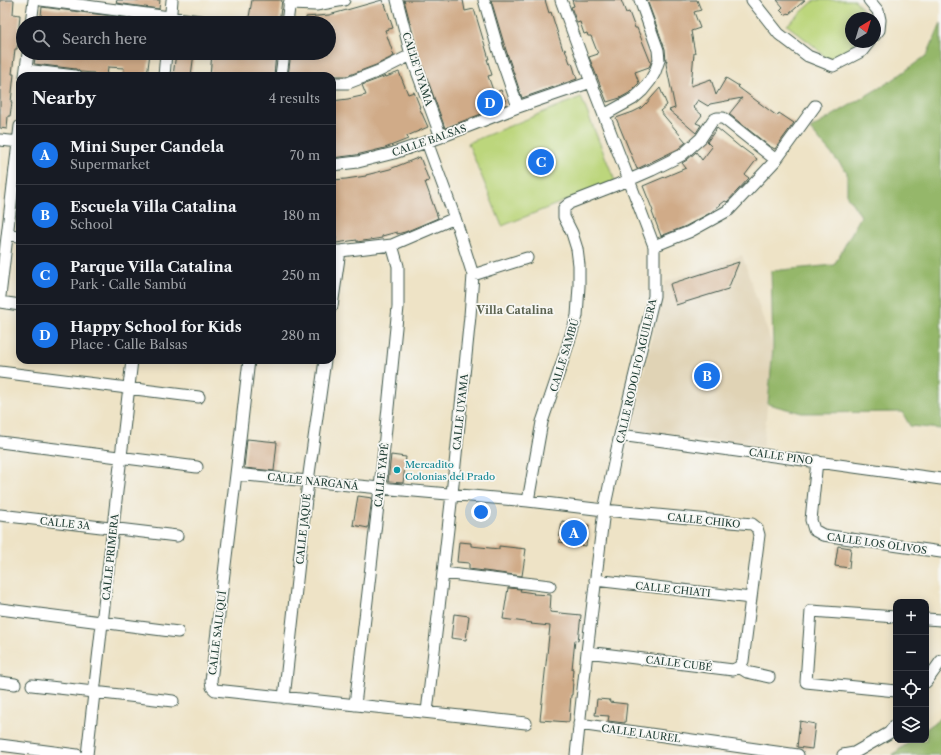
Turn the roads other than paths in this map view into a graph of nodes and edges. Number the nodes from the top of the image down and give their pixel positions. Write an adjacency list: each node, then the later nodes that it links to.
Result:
1 (34, 0): 13 (street)
2 (41, 0): 14 (street)
3 (172, 0): 15 (street)
4 (344, 0): 11 (street)
5 (397, 0): 18 (street, CALLE UYAMA)
6 (484, 0): 28 (street)
7 (560, 0): 25 (street, CALLE RODOLFO AGUILERA)
8 (640, 0): 29 (street)
9 (752, 0): 17 (street)
10 (869, 0): 12 (street)
11 (290, 2): 16 (street)
12 (878, 12)
13 (32, 16)
14 (144, 16)
15 (170, 16)
16 (288, 16)
17 (864, 48)
18 (411, 55): 26 (street); 30 (street, CALLE UYAMA)
19 (27, 60): 22 (street)
20 (165, 60): 23 (street)
21 (283, 60): 24 (street)
22 (26, 72)
23 (164, 72)
24 (282, 72)
25 (591, 82): 28 (street, CALLE BALSAS); 29 (street, CALLE RODOLFO AGUILERA)
26 (336, 83)
27 (815, 106): 34 (street)
28 (518, 108): 30 (street, CALLE BALSAS)
29 (604, 115): 37 (street, CALLE RODOLFO AGUILERA)
30 (441, 137): 33 (street, CALLE BALSAS)
31 (0, 140): 32 (street)
32 (16, 142)
33 (427, 142): 35 (street, CALLE BALSAS); 38 (street, CALLE UYAMA)
34 (776, 160): 37 (street); 42 (street)
35 (336, 165)
36 (16, 167): 39 (street)
37 (629, 180): 42 (street, CALLE RODOLFO AGUILERA); 65 (street, CALLE SAMBÚ)
38 (455, 218): 41 (street); 45 (street, CALLE UYAMA)
39 (8, 235): 40 (street); 46 (street)
40 (16, 236)
41 (392, 245): 43 (street); 63 (street, CALLE YAPÉ)
42 (654, 246): 55 (street, CALLE RODOLFO AGUILERA)
43 (336, 251)
44 (527, 258): 45 (street)
45 (473, 275): 64 (street, CALLE UYAMA)
46 (0, 296)
47 (0, 302): 48 (street)
48 (16, 304)
49 (132, 364): 53 (street, CALLE PRIMERA)
50 (249, 364): 60 (street, CALLE SALUQUÍ)
51 (323, 364): 62 (street, CALLE JAQUÉ)
52 (0, 372): 53 (street)
53 (129, 388): 54 (street); 57 (street, CALLE PRIMERA)
54 (199, 397)
55 (620, 435): 58 (street, CALLE PINO); 66 (street, CALLE RODOLFO AGUILERA)
56 (0, 442): 57 (street)
57 (121, 457): 59 (street); 68 (street, CALLE PRIMERA)
58 (817, 461): 61 (street, CALLE PINO); 70 (street, CALLE LOS OLIVOS)
59 (197, 466)
60 (236, 474): 62 (street, CALLE NARGANÁ); 91 (street, CALLE SALUQUÍ)
61 (941, 478)
62 (308, 480): 63 (street, CALLE NARGANÁ); 91 (street, CALLE JAQUÉ)
63 (380, 488): 64 (street, CALLE NARGANÁ); 93 (street, CALLE YAPÉ)
64 (452, 494): 65 (street, CALLE NARGANÁ); 71 (street, CALLE UYAMA)
65 (528, 501): 66 (street, CALLE NARGANÁ)
66 (604, 510): 72 (street, CALLE RODOLFO AGUILERA); 74 (street, CALLE CHIKO)
67 (0, 515): 68 (street, CALLE 3A)
68 (113, 528): 69 (street, CALLE 3A); 79 (street, CALLE PRIMERA)
69 (177, 536)
70 (941, 552)
71 (443, 573): 73 (street); 94 (street, CALLE UYAMA)
72 (595, 580): 74 (street, CALLE CHIATI); 81 (street, CALLE RODOLFO AGUILERA)
73 (550, 586)
74 (752, 598): 83 (street, CALLE CHIKO)
75 (0, 608): 79 (street)
76 (893, 617): 89 (street)
77 (929, 619): 78 (street)
78 (941, 620)
79 (102, 622): 80 (street); 90 (street, CALLE PRIMERA)
80 (178, 632)
81 (587, 652): 83 (street, CALLE CUBÉ); 96 (street, CALLE RODOLFO AGUILERA)
82 (941, 661): 85 (street)
83 (739, 667): 84 (street, CALLE CUBÉ)
84 (769, 677)
85 (929, 678)
86 (0, 682): 87 (street)
87 (15, 684)
88 (32, 686): 90 (street)
89 (893, 691)
90 (94, 693): 92 (street); 100 (street, CALLE PRIMERA)
91 (284, 698): 93 (street, CALLE SALUQUÍ)
92 (173, 701)
93 (355, 705): 94 (street, CALLE SALUQUÍ)
94 (427, 712): 95 (street, CALLE SALUQUÍ)
95 (526, 723)
96 (579, 724): 101 (street, CALLE RODOLFO AGUILERA); 102 (street, CALLE LAUREL)
97 (893, 728): 103 (street)
98 (0, 745): 99 (street)
99 (77, 755)
100 (87, 755)
101 (576, 755)
102 (798, 755)
103 (843, 755)

